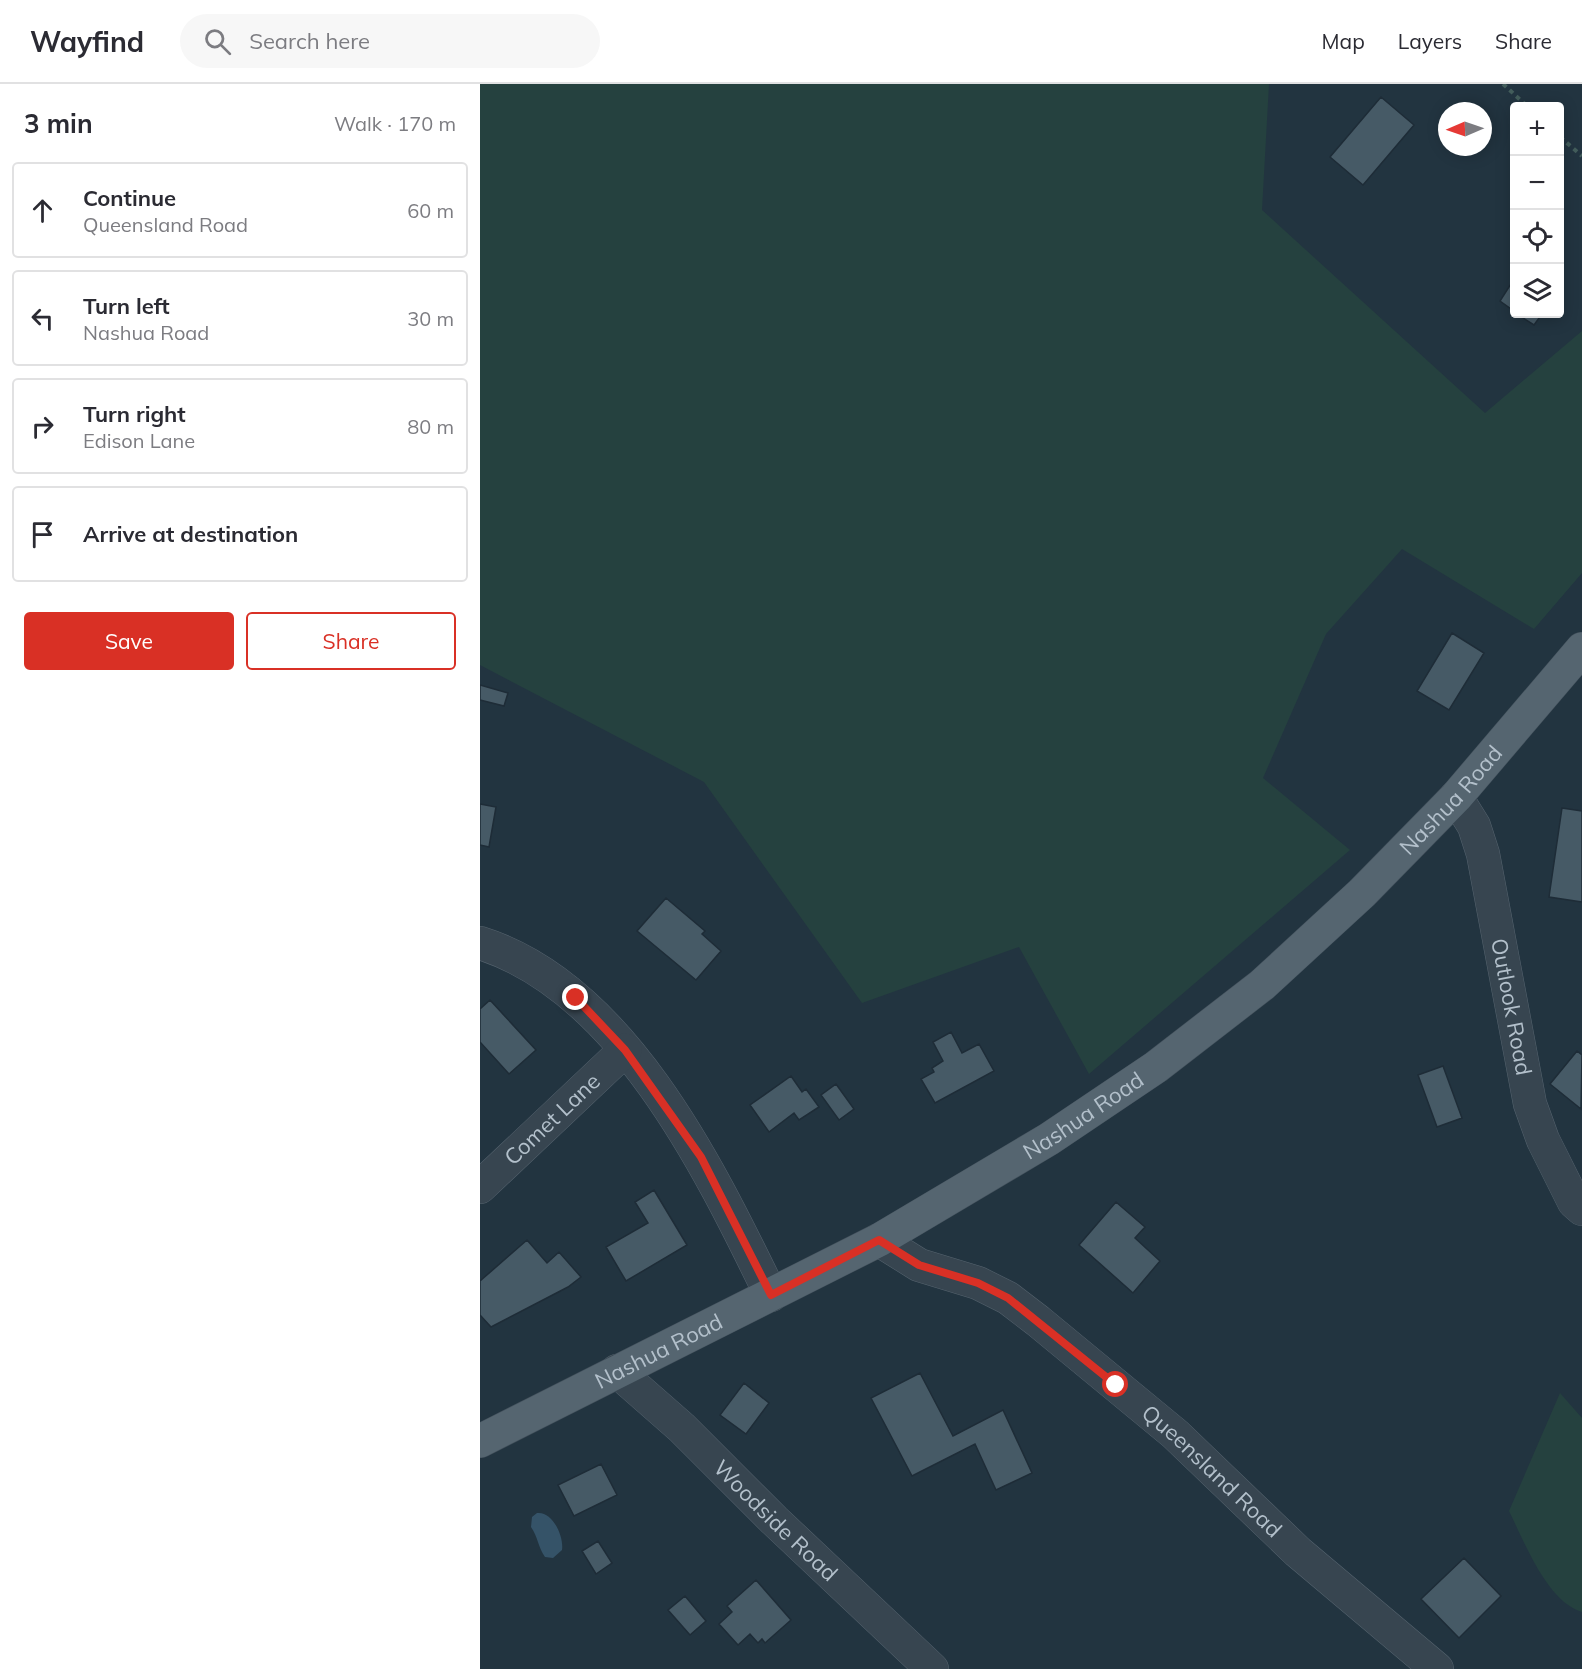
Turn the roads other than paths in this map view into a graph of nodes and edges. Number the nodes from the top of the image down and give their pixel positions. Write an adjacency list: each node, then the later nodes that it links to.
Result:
1 (1582, 649): 2 (main road, Nashua Road)
2 (1456, 797): 6 (street, Outlook Road); 7 (main road, Nashua Road)
3 (480, 943): 4 (street)
4 (625, 1050): 5 (street, Comet Lane); 8 (street)
5 (480, 1187)
6 (1579, 1201)
7 (879, 1240): 8 (main road, Nashua Road); 12 (street, Queensland Road)
8 (771, 1295): 9 (main road, Nashua Road)
9 (617, 1371): 10 (main road, Nashua Road); 11 (street, Woodside Road)
10 (480, 1441)
11 (932, 1669)
12 (1437, 1669)

